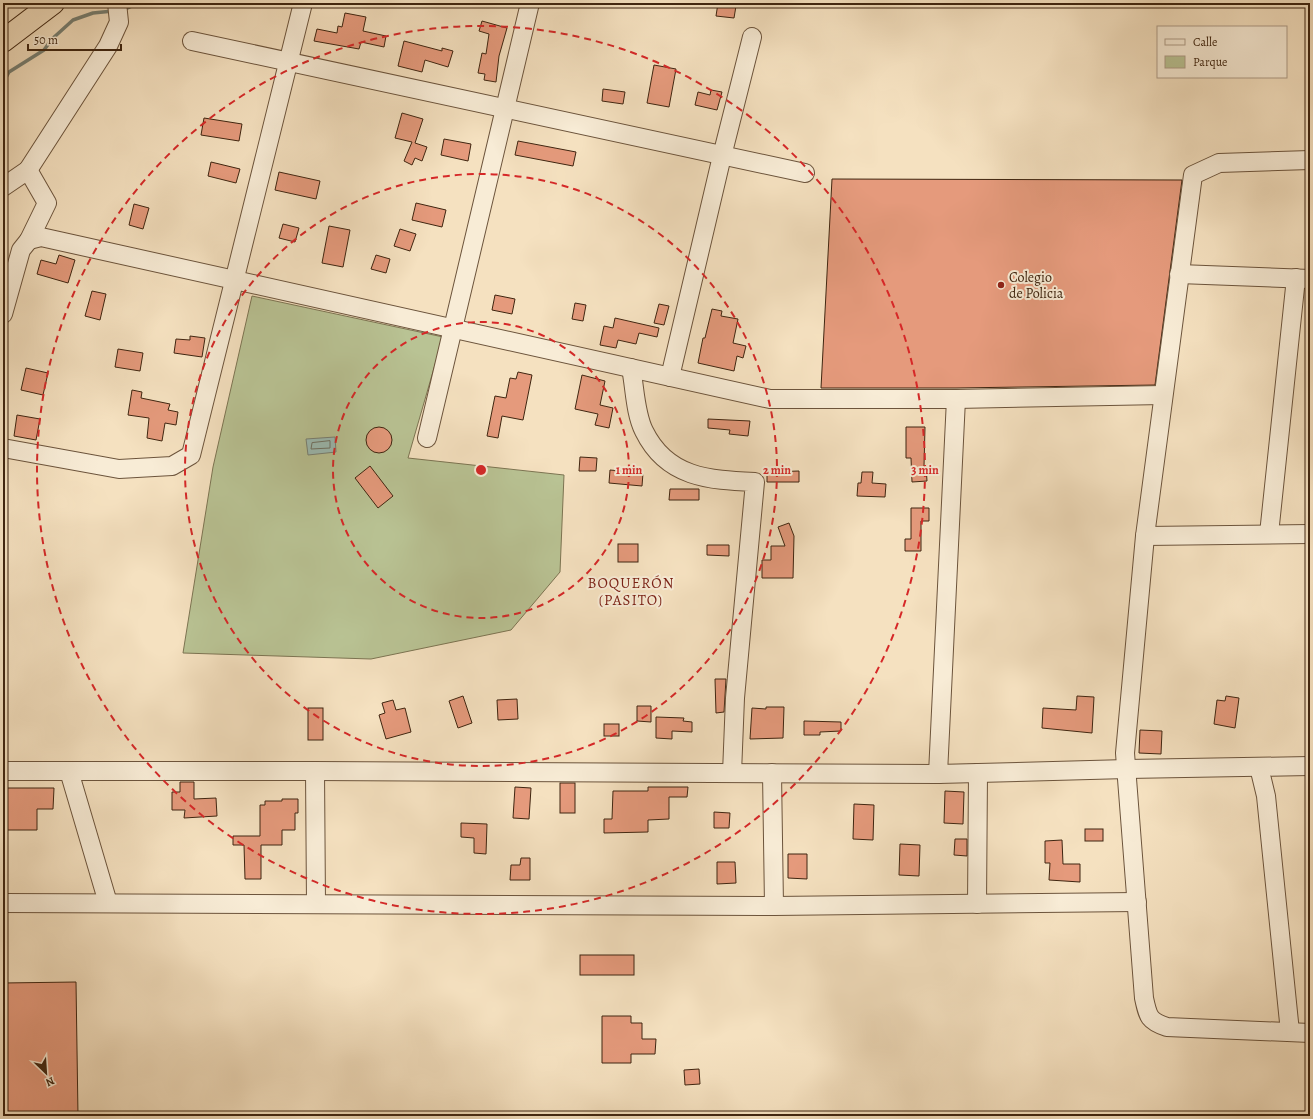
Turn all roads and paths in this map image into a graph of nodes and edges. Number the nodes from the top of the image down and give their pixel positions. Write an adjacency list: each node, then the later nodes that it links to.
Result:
1 (53, 3): 6 (highway)
2 (117, 3): 12 (street)
3 (303, 3): 8 (street)
4 (530, 3): 9 (street)
5 (752, 37): 10 (street)
6 (3, 41)
7 (192, 41): 8 (street)
8 (288, 62): 9 (street); 18 (street)
9 (505, 109): 10 (street); 20 (street)
10 (722, 156): 13 (street); 22 (street)
11 (1310, 160): 16 (street)
12 (28, 170): 14 (street); 15 (street)
13 (804, 173)
14 (3, 187)
15 (28, 240): 18 (street); 19 (street)
16 (1179, 274): 17 (street); 23 (street)
17 (1303, 278): 27 (street)
18 (235, 280): 20 (street); 26 (street)
19 (3, 314)
20 (453, 328): 21 (street); 25 (street)
21 (631, 368): 22 (street); 36 (street)
22 (670, 377): 24 (street)
23 (1163, 395): 24 (street); 29 (street)
24 (956, 399): 39 (street)
25 (427, 438)
26 (3, 448)
27 (1269, 534): 28 (street); 29 (street)
28 (1310, 534)
29 (1145, 536): 32 (street)
30 (1310, 766): 31 (street)
31 (1259, 767): 32 (street); 46 (street)
32 (1127, 769): 38 (street); 40 (street)
33 (3, 771): 34 (street)
34 (68, 771): 35 (street); 42 (street)
35 (315, 771): 36 (street); 43 (street)
36 (732, 773): 37 (street)
37 (772, 773): 39 (street); 45 (street)
38 (978, 773): 39 (street); 44 (street)
39 (938, 774)
40 (1137, 902): 44 (street); 46 (street)
41 (3, 903): 42 (street)
42 (108, 903): 43 (street)
43 (316, 904): 45 (street)
44 (977, 904): 45 (street)
45 (774, 906)
46 (1290, 1032): 47 (street)
47 (1310, 1033)

